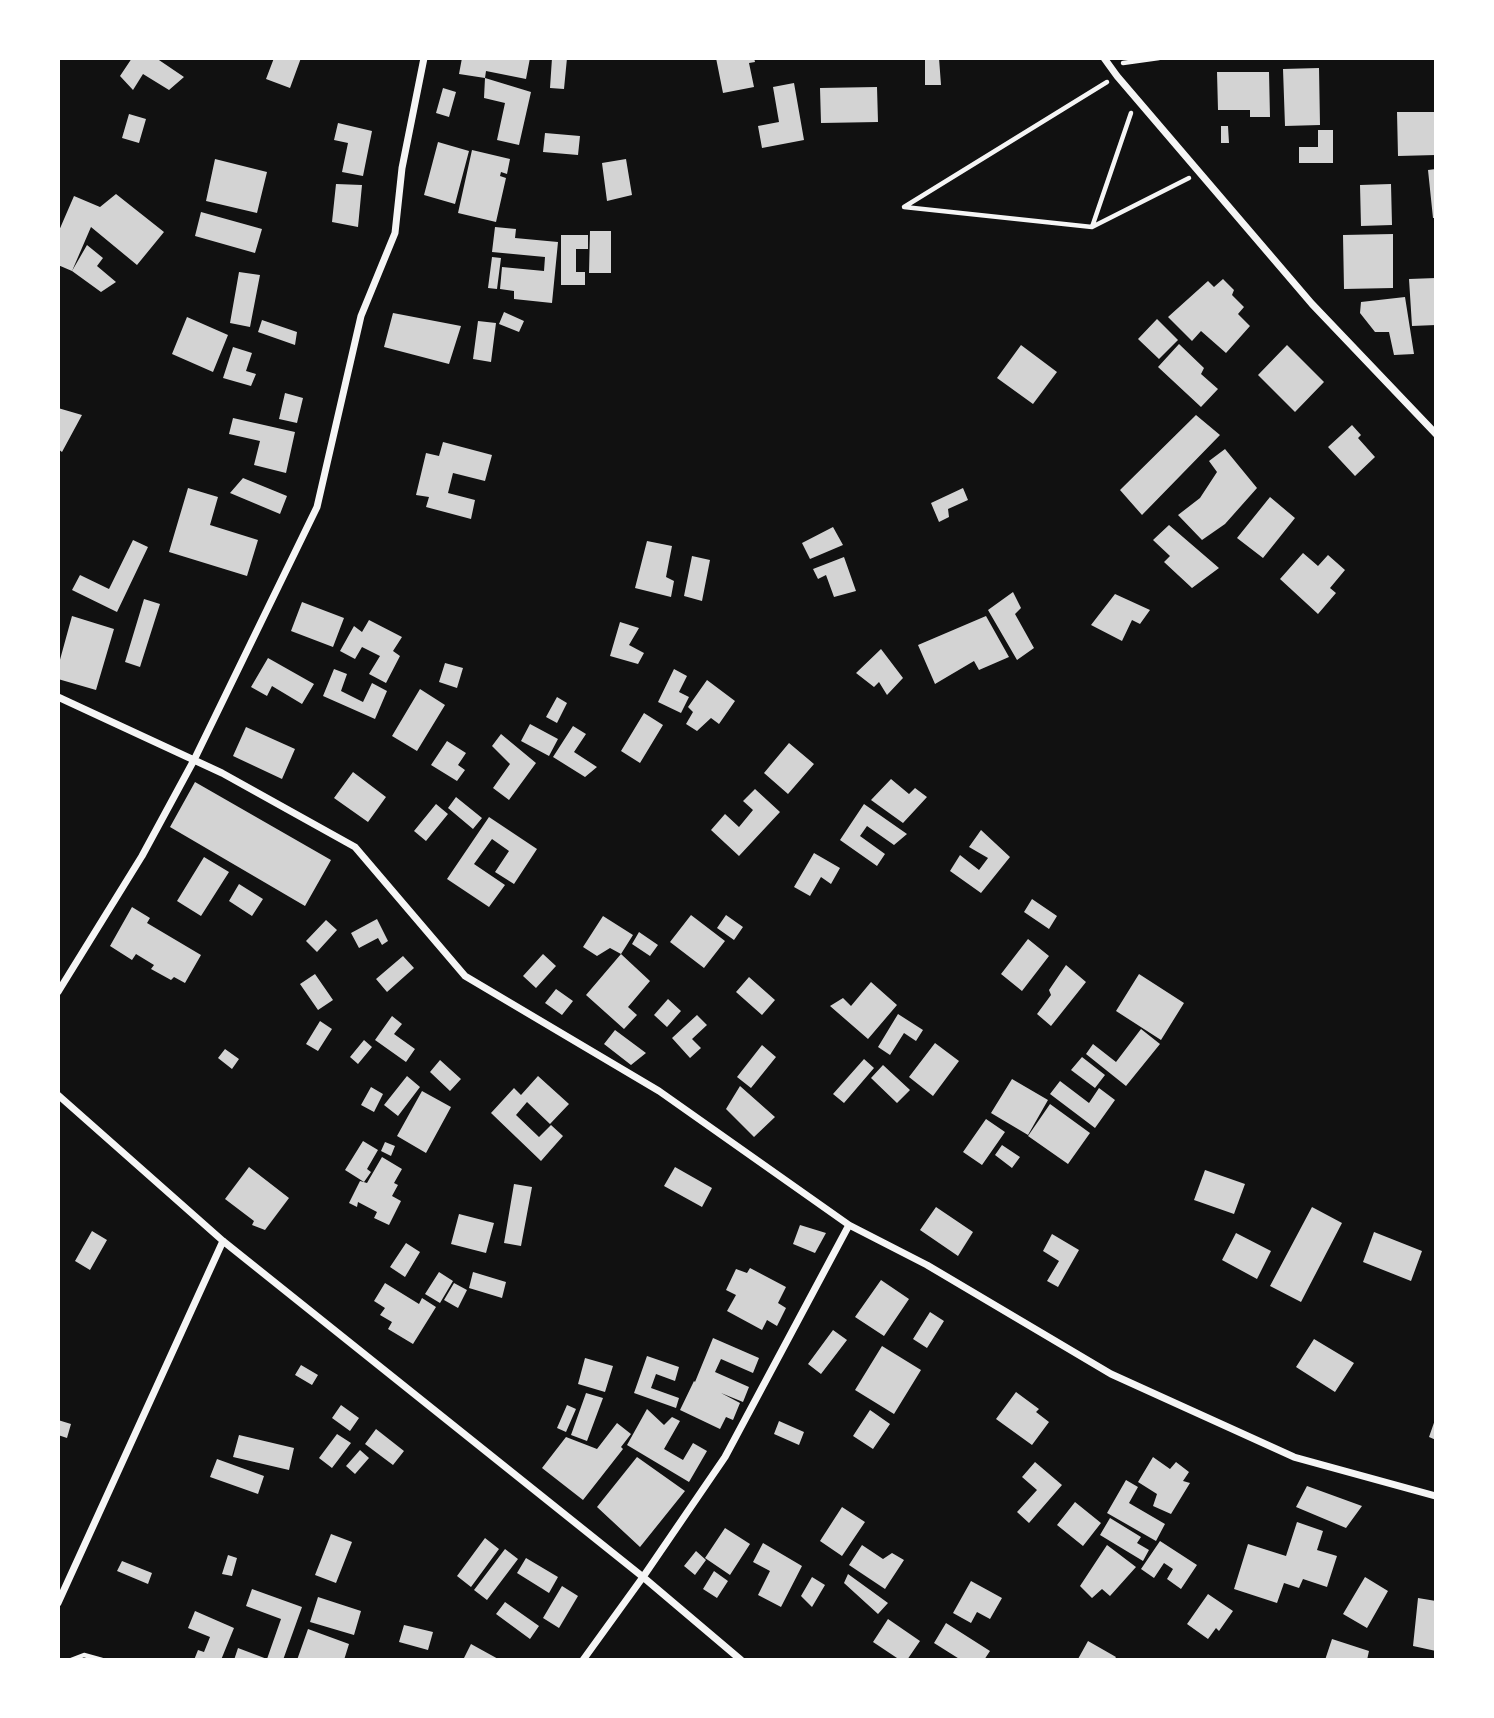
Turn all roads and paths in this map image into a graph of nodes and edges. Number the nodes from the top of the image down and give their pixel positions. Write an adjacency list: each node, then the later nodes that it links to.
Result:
1 (424, 58): 11 (street)
2 (1104, 58): 4 (street)
3 (1159, 58): 4 (path)
4 (1109, 65): 5 (street)
5 (1117, 76): 6 (street); 8 (path)
6 (1136, 99): 7 (street); 8 (path)
7 (1200, 173): 8 (path); 9 (street)
8 (1092, 227)
9 (1436, 434)
10 (58, 697): 11 (street)
11 (194, 760): 12 (street); 14 (street)
12 (58, 992)
13 (58, 1095): 15 (street)
14 (849, 1225): 16 (street); 17 (street)
15 (223, 1241): 17 (street); 18 (street)
16 (1436, 1496)
17 (643, 1577): 21 (street); 22 (street)
18 (58, 1603)
19 (71, 1660): 20 (path)
20 (102, 1660)
21 (583, 1660)
22 (741, 1660)

